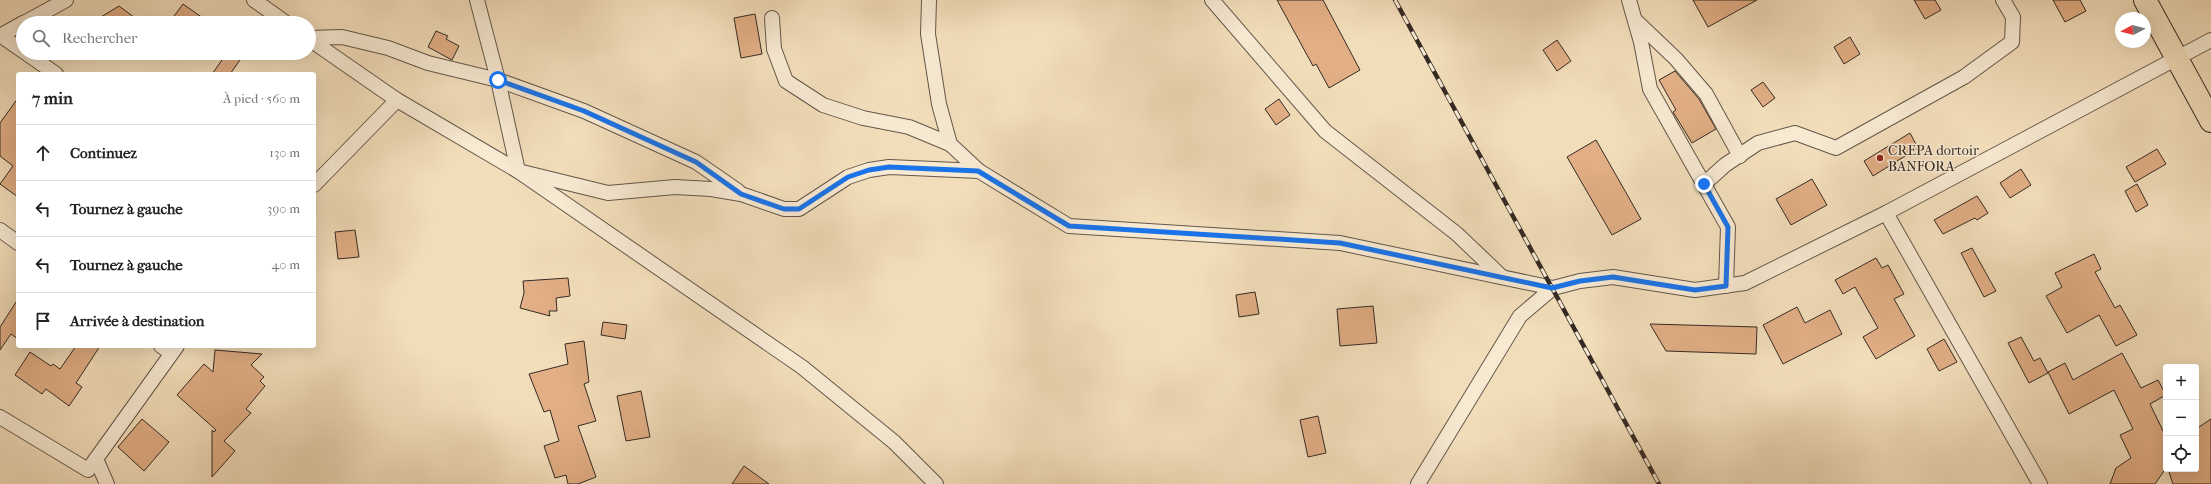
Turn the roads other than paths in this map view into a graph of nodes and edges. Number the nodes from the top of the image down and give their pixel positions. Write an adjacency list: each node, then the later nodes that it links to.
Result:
1 (66, 0): 9 (street)
2 (254, 0): 10 (street)
3 (477, 0): 22 (street)
4 (929, 0): 25 (street)
5 (1212, 0): 35 (street)
6 (1629, 0): 12 (street)
7 (2003, 0): 26 (street)
8 (2145, 0): 19 (highway)
9 (36, 16)
10 (276, 16)
11 (772, 18): 25 (street)
12 (1635, 20): 26 (street); 30 (street)
13 (16, 27): 14 (street)
14 (0, 35): 18 (street)
15 (316, 39): 22 (street)
16 (2211, 40): 19 (street)
17 (316, 44): 23 (street)
18 (16, 46)
19 (2178, 59): 24 (highway); 32 (street)
20 (36, 60): 21 (street)
21 (53, 72)
22 (498, 80): 27 (street); 31 (street)
23 (397, 100): 27 (street); 29 (street)
24 (2211, 121)
25 (950, 144): 28 (street)
26 (1740, 156): 30 (street)
27 (518, 171): 31 (street); 42 (street)
28 (978, 171): 31 (street); 35 (street)
29 (316, 183)
30 (1704, 184): 36 (street)
31 (741, 194)
32 (1886, 213): 36 (street); 44 (street)
33 (0, 230): 34 (street)
34 (16, 241)
35 (1502, 278): 37 (street)
36 (1726, 286): 37 (street)
37 (1552, 288): 43 (street)
38 (170, 348): 40 (street)
39 (4, 421): 40 (street)
40 (96, 459): 41 (street)
41 (106, 484)
42 (936, 484)
43 (1418, 484)
44 (2040, 484)

